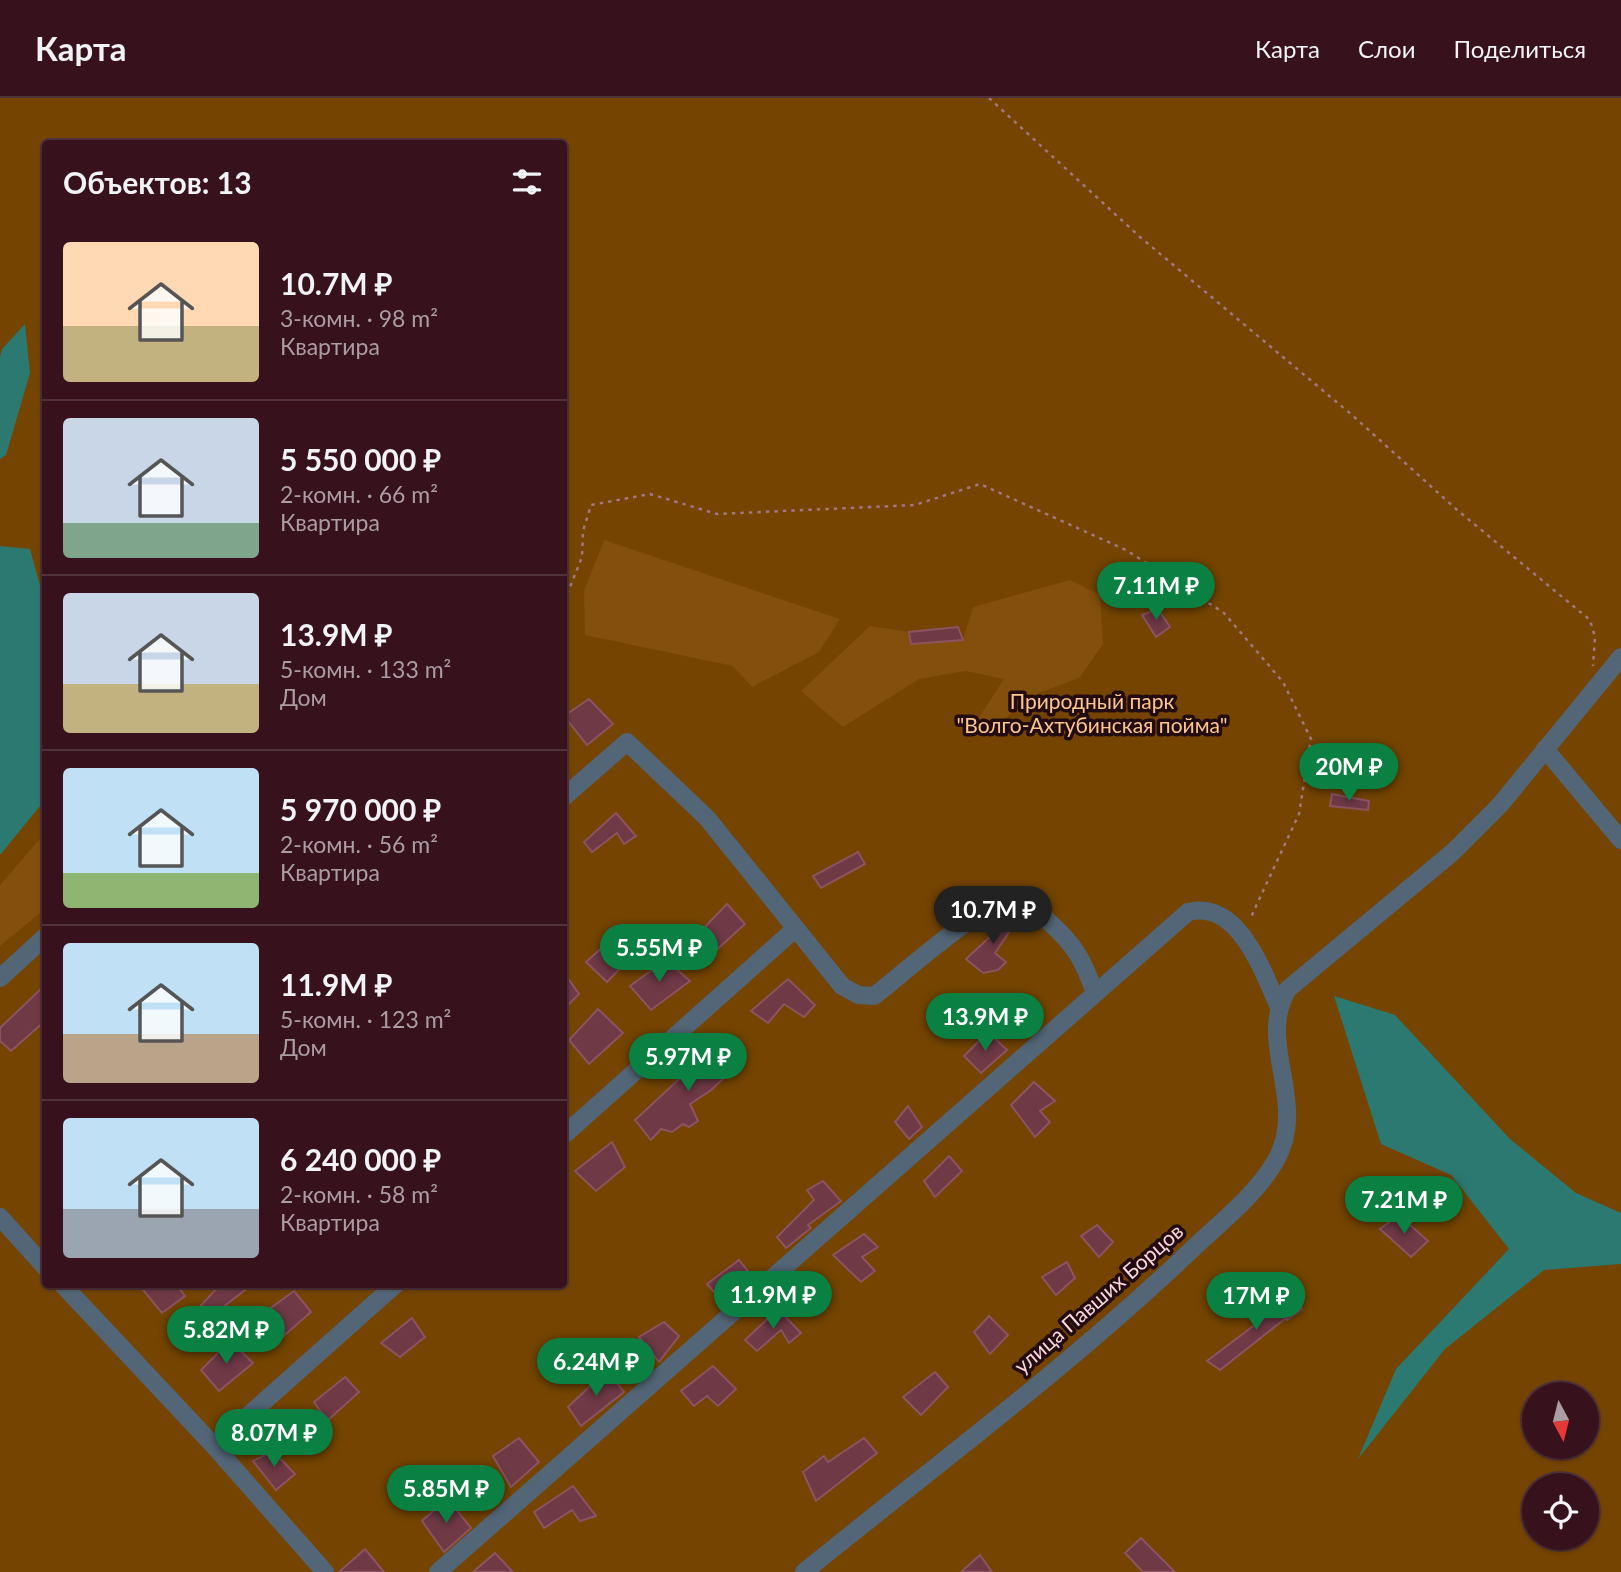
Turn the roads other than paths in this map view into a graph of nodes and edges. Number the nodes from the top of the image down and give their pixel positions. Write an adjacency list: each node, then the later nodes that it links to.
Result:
1 (1621, 657): 2 (street)
2 (1545, 748): 4 (street); 9 (street)
3 (567, 794): 5 (street)
4 (1621, 841)
5 (794, 929): 8 (street); 10 (street)
6 (42, 940): 7 (street)
7 (0, 978)
8 (1095, 993): 9 (street); 17 (street)
9 (1278, 1005): 18 (street, улица Павших Борцов)
10 (567, 1132)
11 (0, 1217): 12 (street)
12 (42, 1256)
13 (65, 1288): 15 (street)
14 (392, 1288): 15 (street)
15 (214, 1446): 16 (street)
16 (325, 1572)
17 (438, 1572)
18 (804, 1572)

